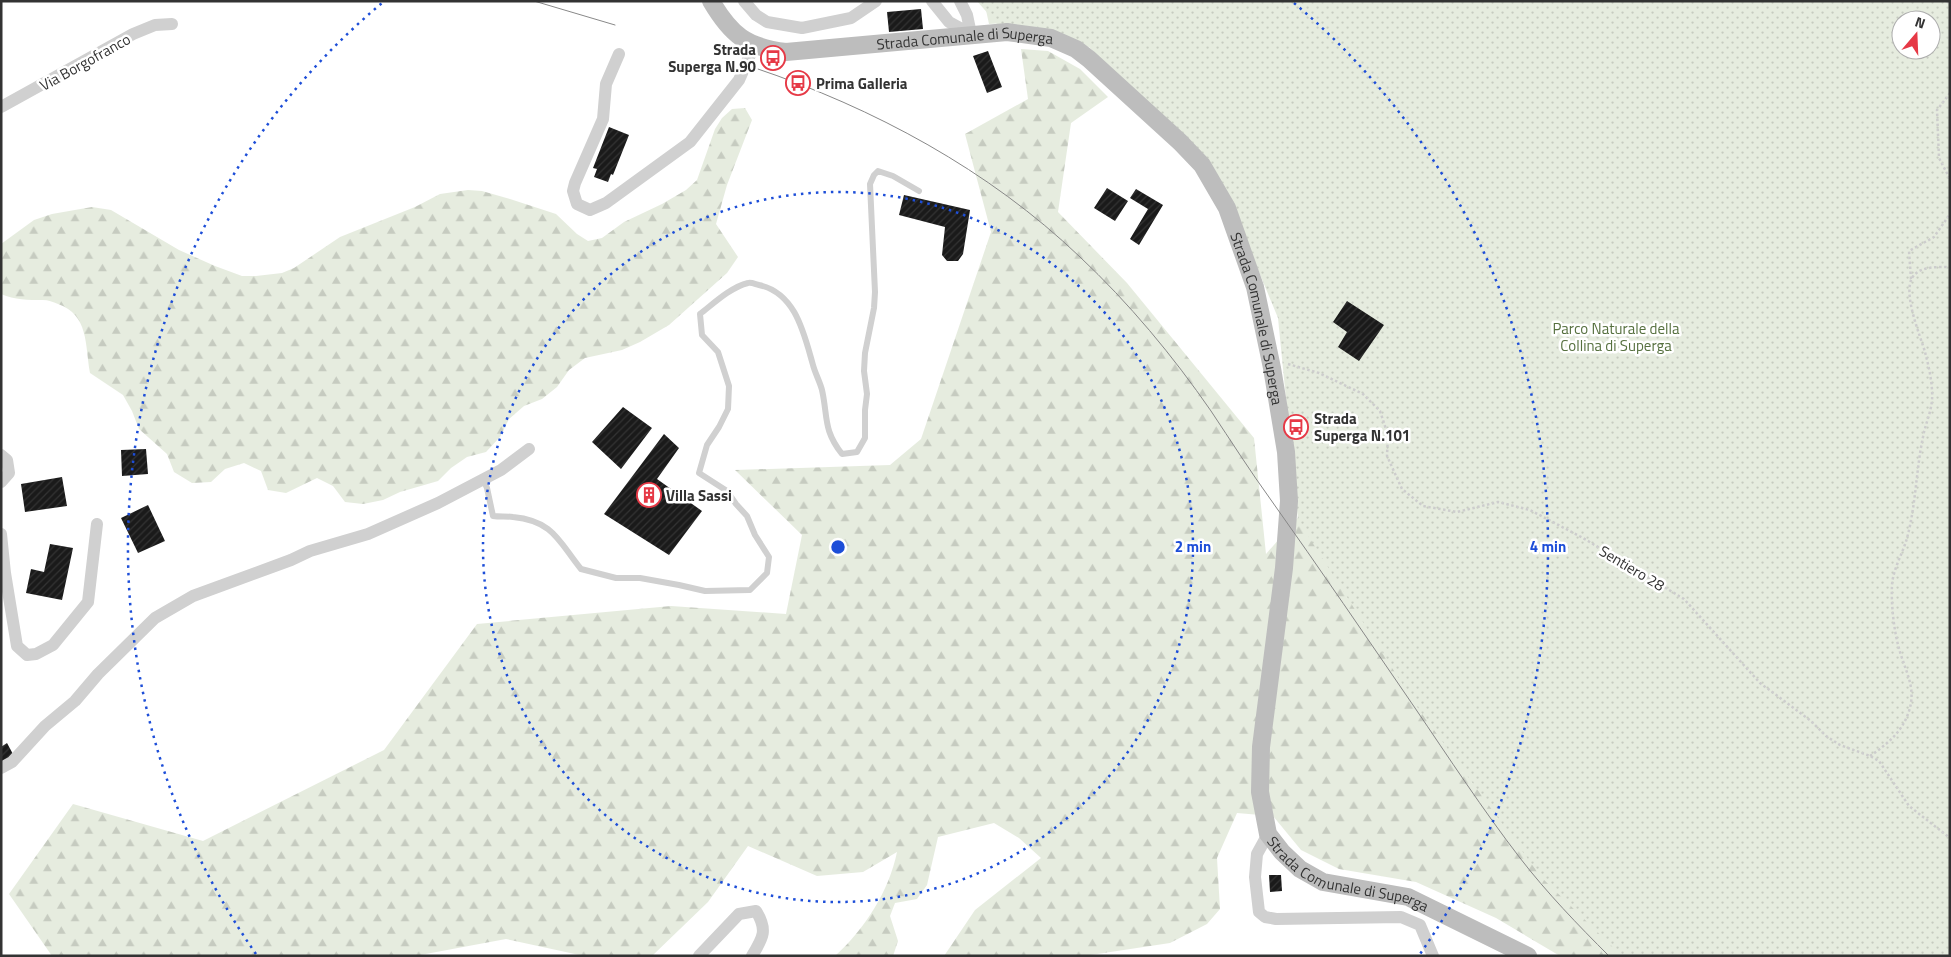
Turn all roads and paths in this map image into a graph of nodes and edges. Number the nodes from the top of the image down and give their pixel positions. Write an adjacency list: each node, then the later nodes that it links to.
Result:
1 (711, 1): 8 (street, Strada Comunale di Superga)
2 (744, 1): 3 (street)
3 (876, 1)
4 (932, 1): 7 (street)
5 (960, 1): 7 (street)
6 (172, 24): 11 (street, Via Borgofranco)
7 (971, 34): 8 (street, Strada Comunale di Superga); 17 (street, Strada Comunale di Superga)
8 (754, 46): 9 (street)
9 (619, 54)
10 (1950, 93): 12 (path)
11 (1, 108)
12 (1950, 179)
13 (919, 191): 20 (lane)
14 (1950, 214): 16 (path)
15 (1950, 266): 16 (path)
16 (1911, 279): 24 (path)
17 (1272, 368): 24 (path, Sentiero 28); 26 (street, Strada Comunale di Superga)
18 (529, 449): 20 (street)
19 (1, 455): 21 (street)
20 (483, 479): 25 (street)
21 (1, 482)
22 (97, 524): 23 (street)
23 (1, 534)
24 (1870, 756): 27 (path)
25 (1, 768)
26 (1268, 834): 30 (street); 31 (street, Strada Comunale di Superga)
27 (1950, 838)
28 (699, 956): 29 (street)
29 (752, 956)
30 (1433, 956)
31 (1528, 956)

